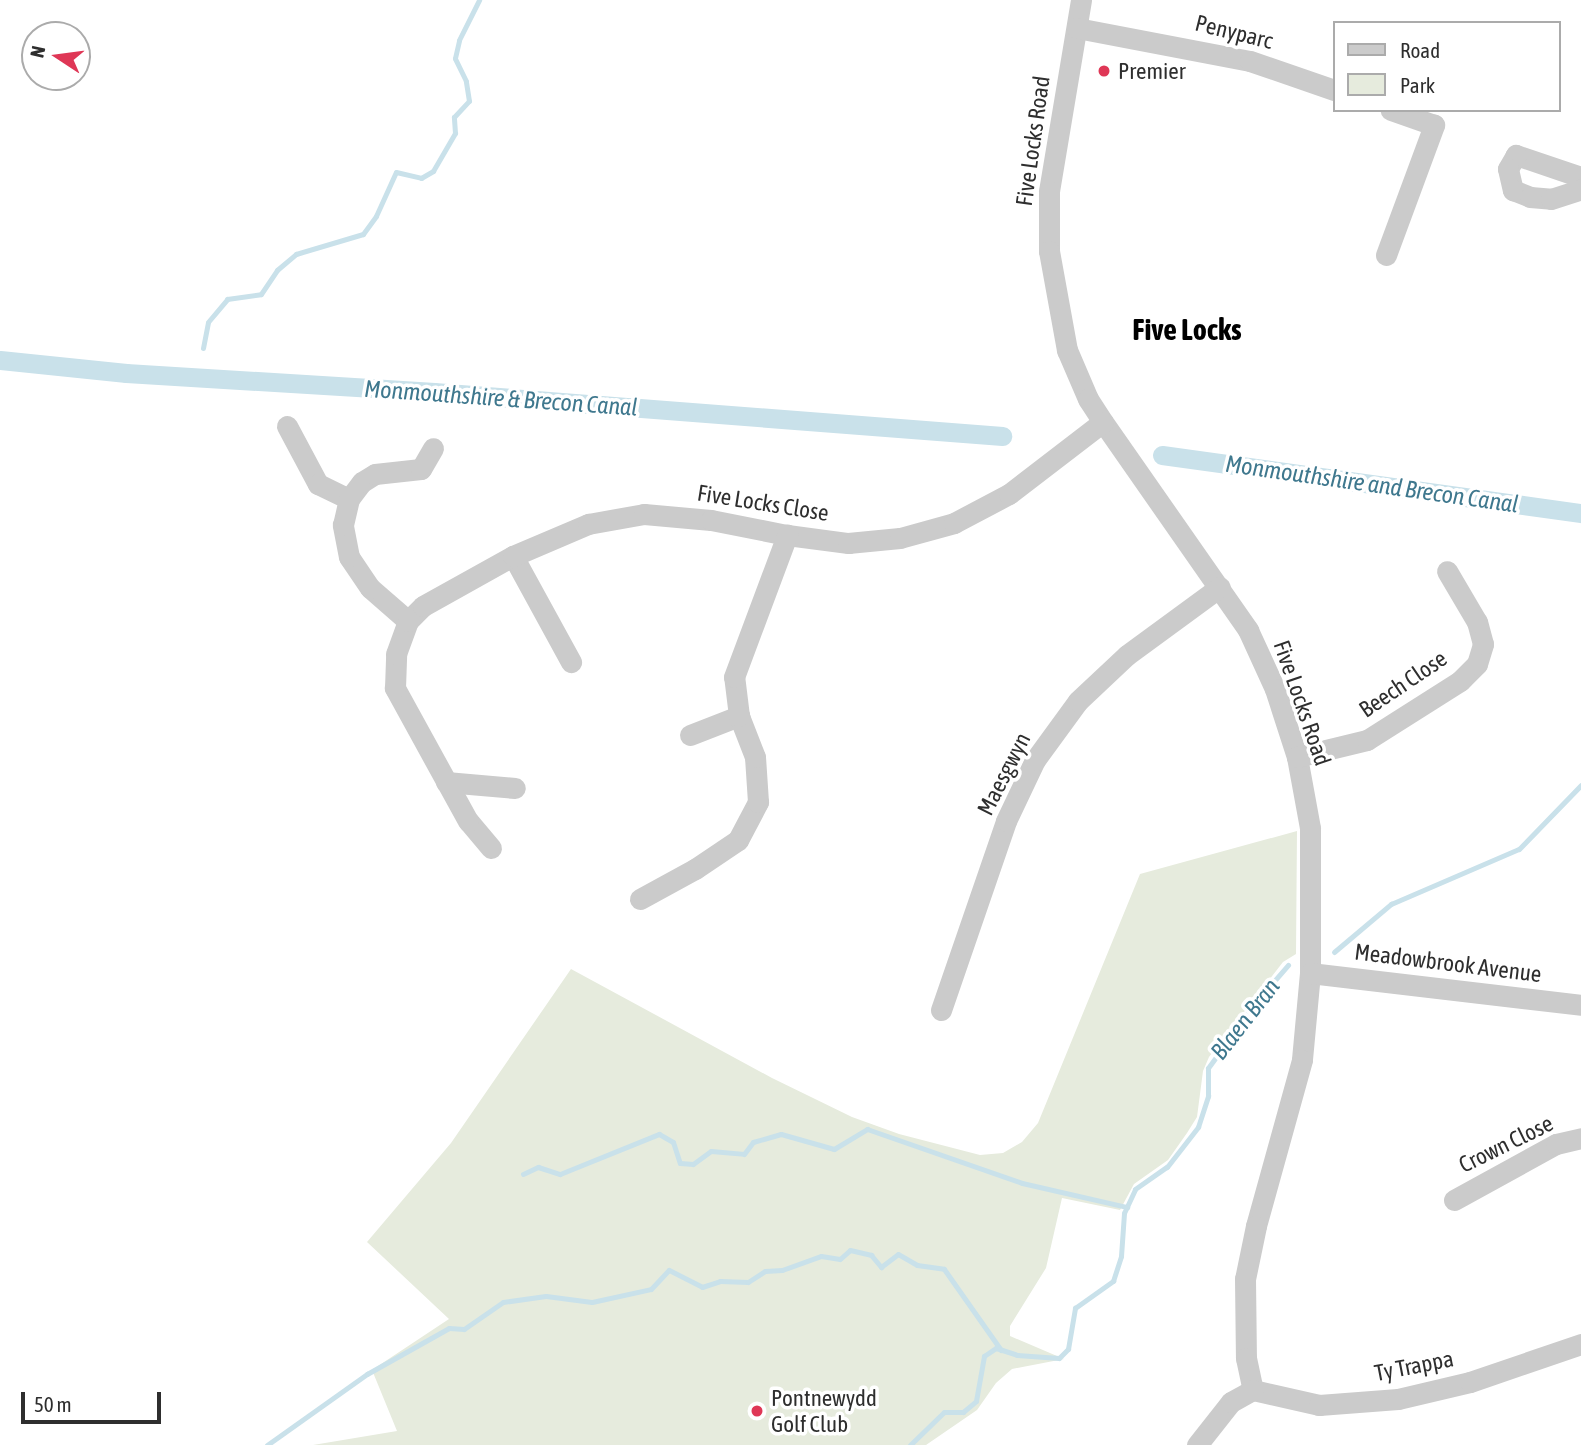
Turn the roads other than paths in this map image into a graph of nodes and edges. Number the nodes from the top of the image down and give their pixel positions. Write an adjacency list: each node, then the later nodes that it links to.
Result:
1 (1082, 0): 2 (street, Five Locks Road)
2 (1077, 28): 3 (street, Penyparc); 8 (street, Five Locks Road)
3 (1332, 89)
4 (1397, 112): 7 (street)
5 (1581, 177): 6 (street)
6 (1581, 189)
7 (1385, 255)
8 (1103, 422): 12 (street, Five Locks Close); 15 (street, Five Locks Road)
9 (287, 426): 11 (street)
10 (433, 448): 11 (street)
11 (349, 499): 16 (street)
12 (787, 535): 13 (street, Five Locks Close); 18 (street)
13 (513, 556): 16 (street, Five Locks Close); 17 (street)
14 (1447, 571): 20 (street, Beech Close)
15 (1220, 587): 20 (street, Five Locks Road); 27 (street, Maesgwyn)
16 (408, 621): 21 (street, Five Locks Close)
17 (571, 662)
18 (738, 716): 19 (street); 24 (street)
19 (690, 735)
20 (1297, 757): 25 (street, Five Locks Road)
21 (446, 782): 22 (street); 23 (street, Five Locks Close)
22 (516, 788)
23 (491, 848)
24 (639, 899)
25 (1310, 973): 26 (street, Meadowbrook Avenue); 31 (street, Five Locks Road)
26 (1581, 1005)
27 (941, 1010)
28 (1581, 1138): 29 (street, Crown Close)
29 (1454, 1200)
30 (1581, 1344): 31 (street, Ty Trappa)
31 (1253, 1390): 32 (street)
32 (1197, 1445)

